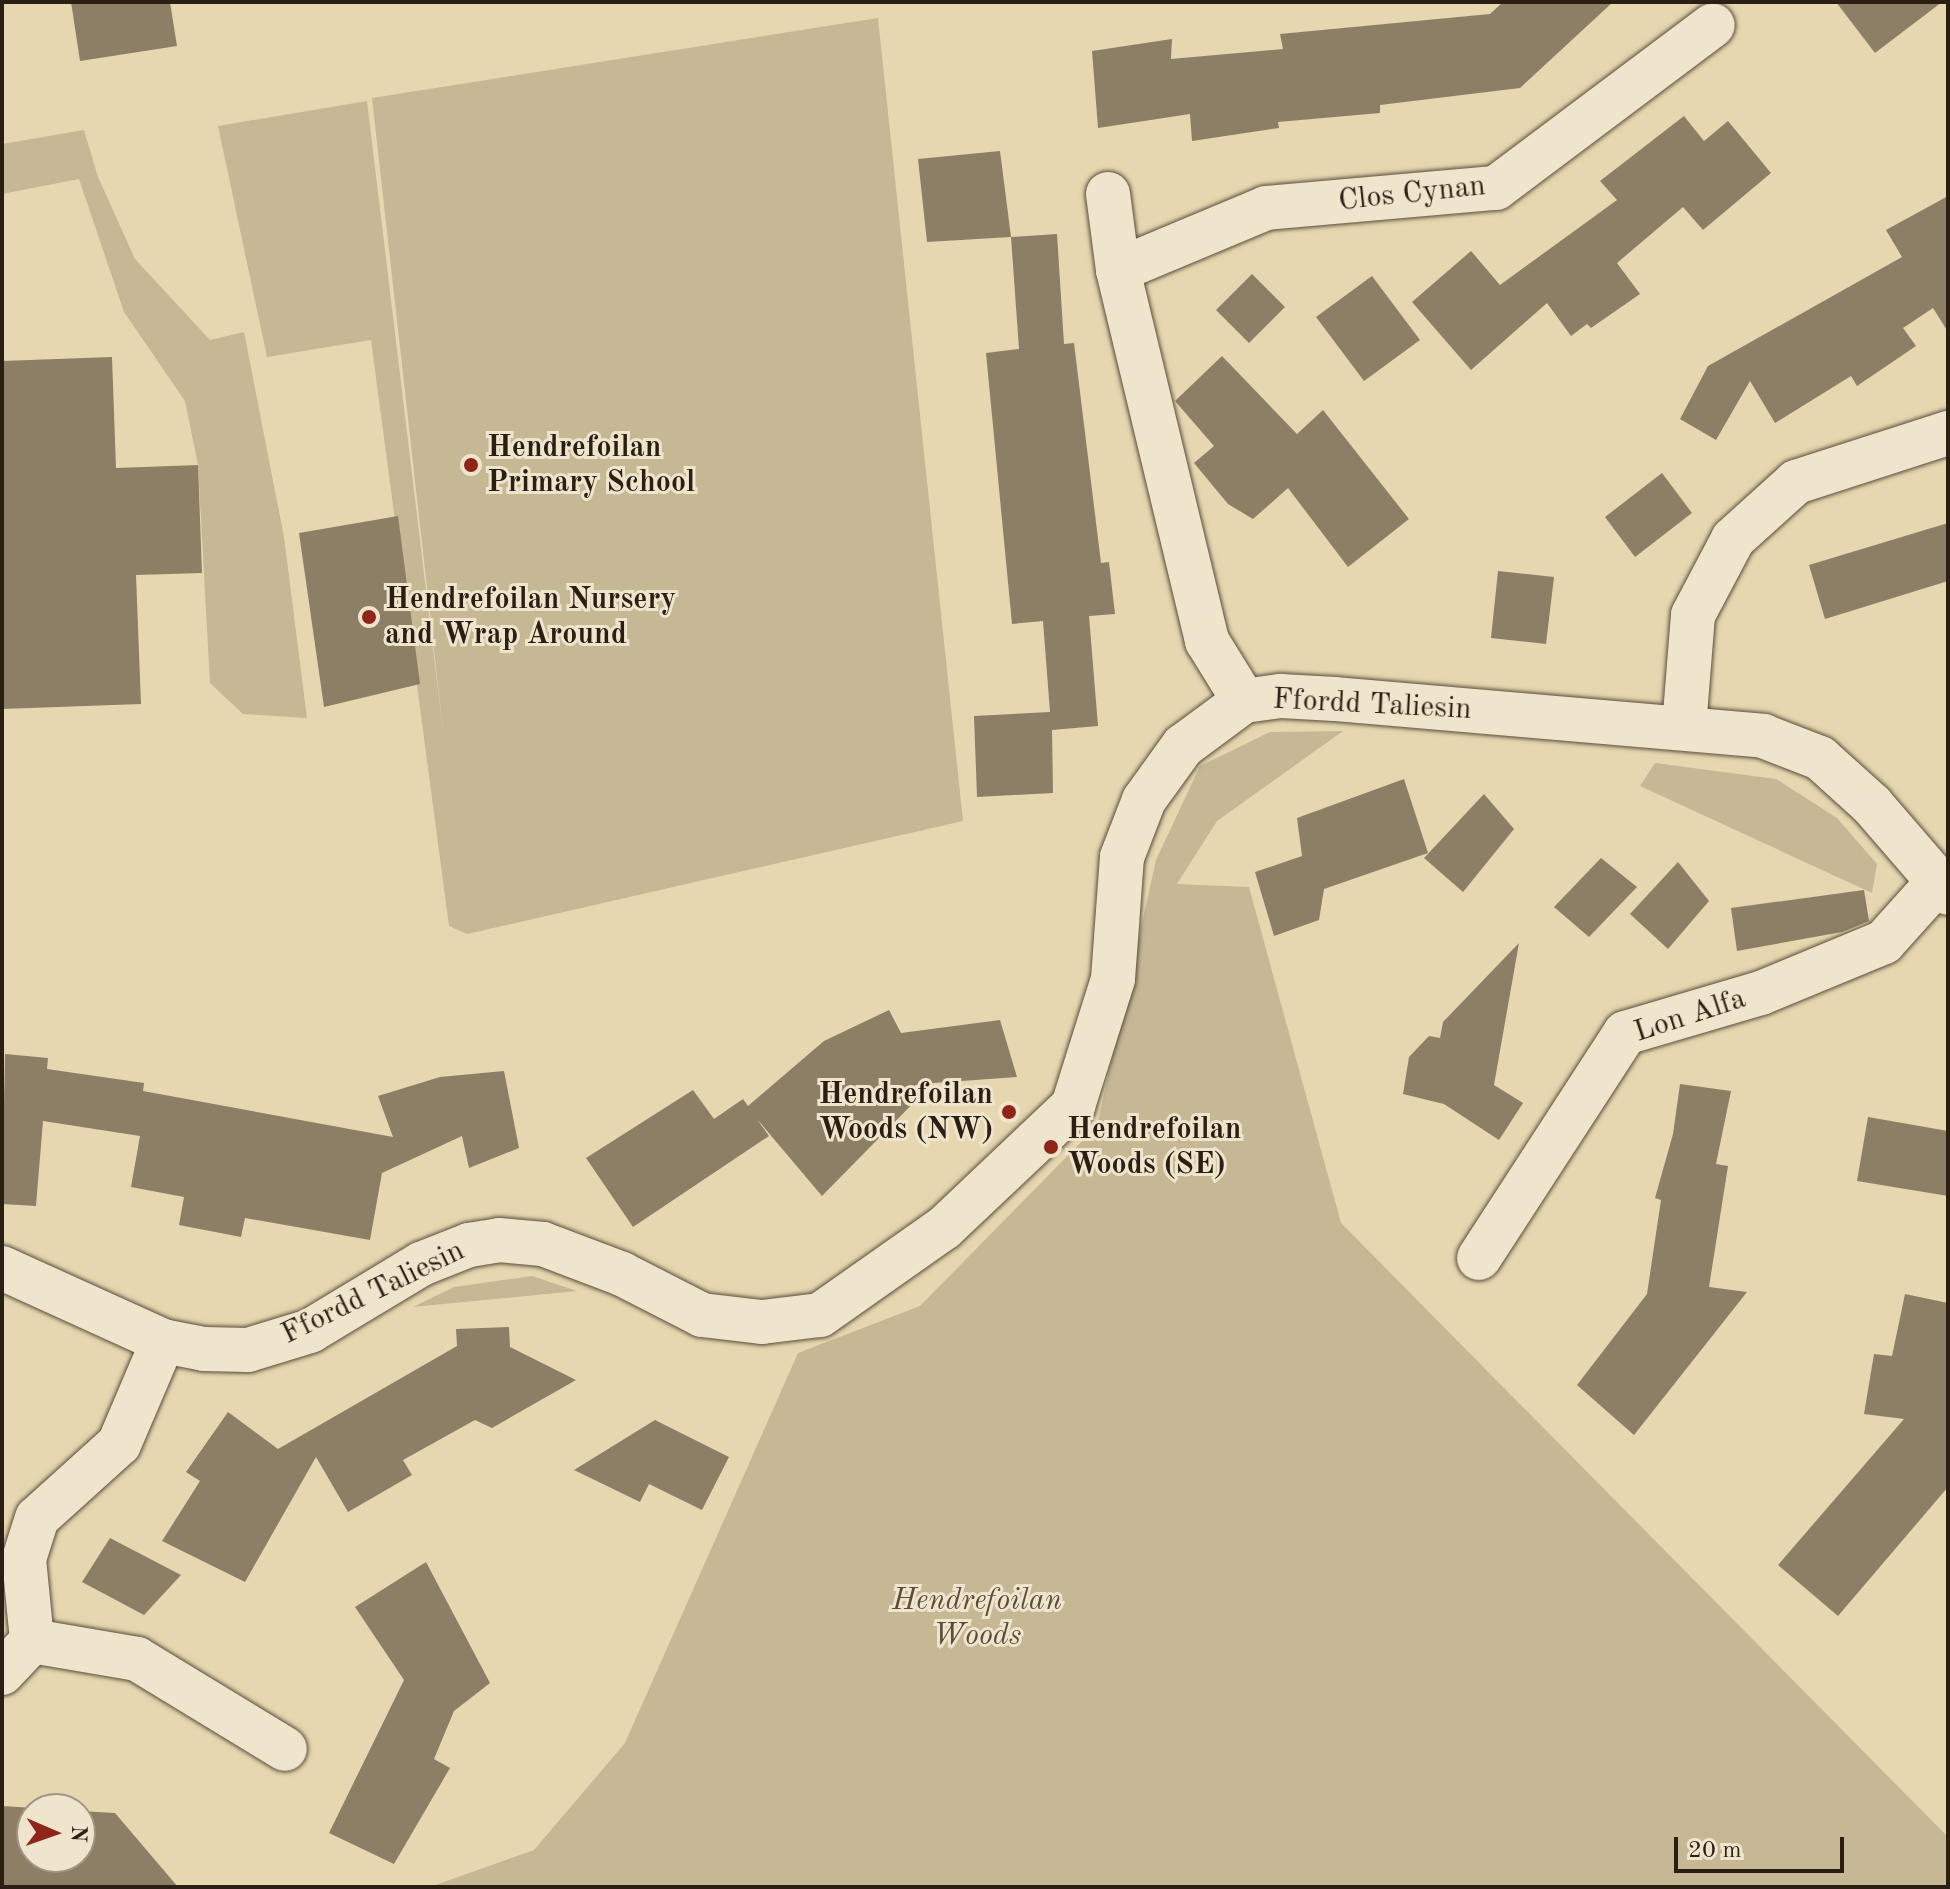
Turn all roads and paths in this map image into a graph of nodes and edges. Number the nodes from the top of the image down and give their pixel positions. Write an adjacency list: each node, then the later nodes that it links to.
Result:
1 (1713, 25): 3 (street, Clos Cynan)
2 (1108, 194): 3 (street)
3 (1118, 270): 5 (street)
4 (1948, 433): 6 (street)
5 (1244, 701): 6 (street, Ffordd Taliesin); 10 (street, Ffordd Taliesin)
6 (1684, 727): 7 (street, Ffordd Taliesin)
7 (1942, 888): 8 (street, Lon Alfa)
8 (1479, 1258)
9 (2, 1268): 10 (street, Ffordd Taliesin)
10 (163, 1341): 11 (street)
11 (32, 1641): 12 (street); 13 (street)
12 (2, 1673)
13 (285, 1749)

